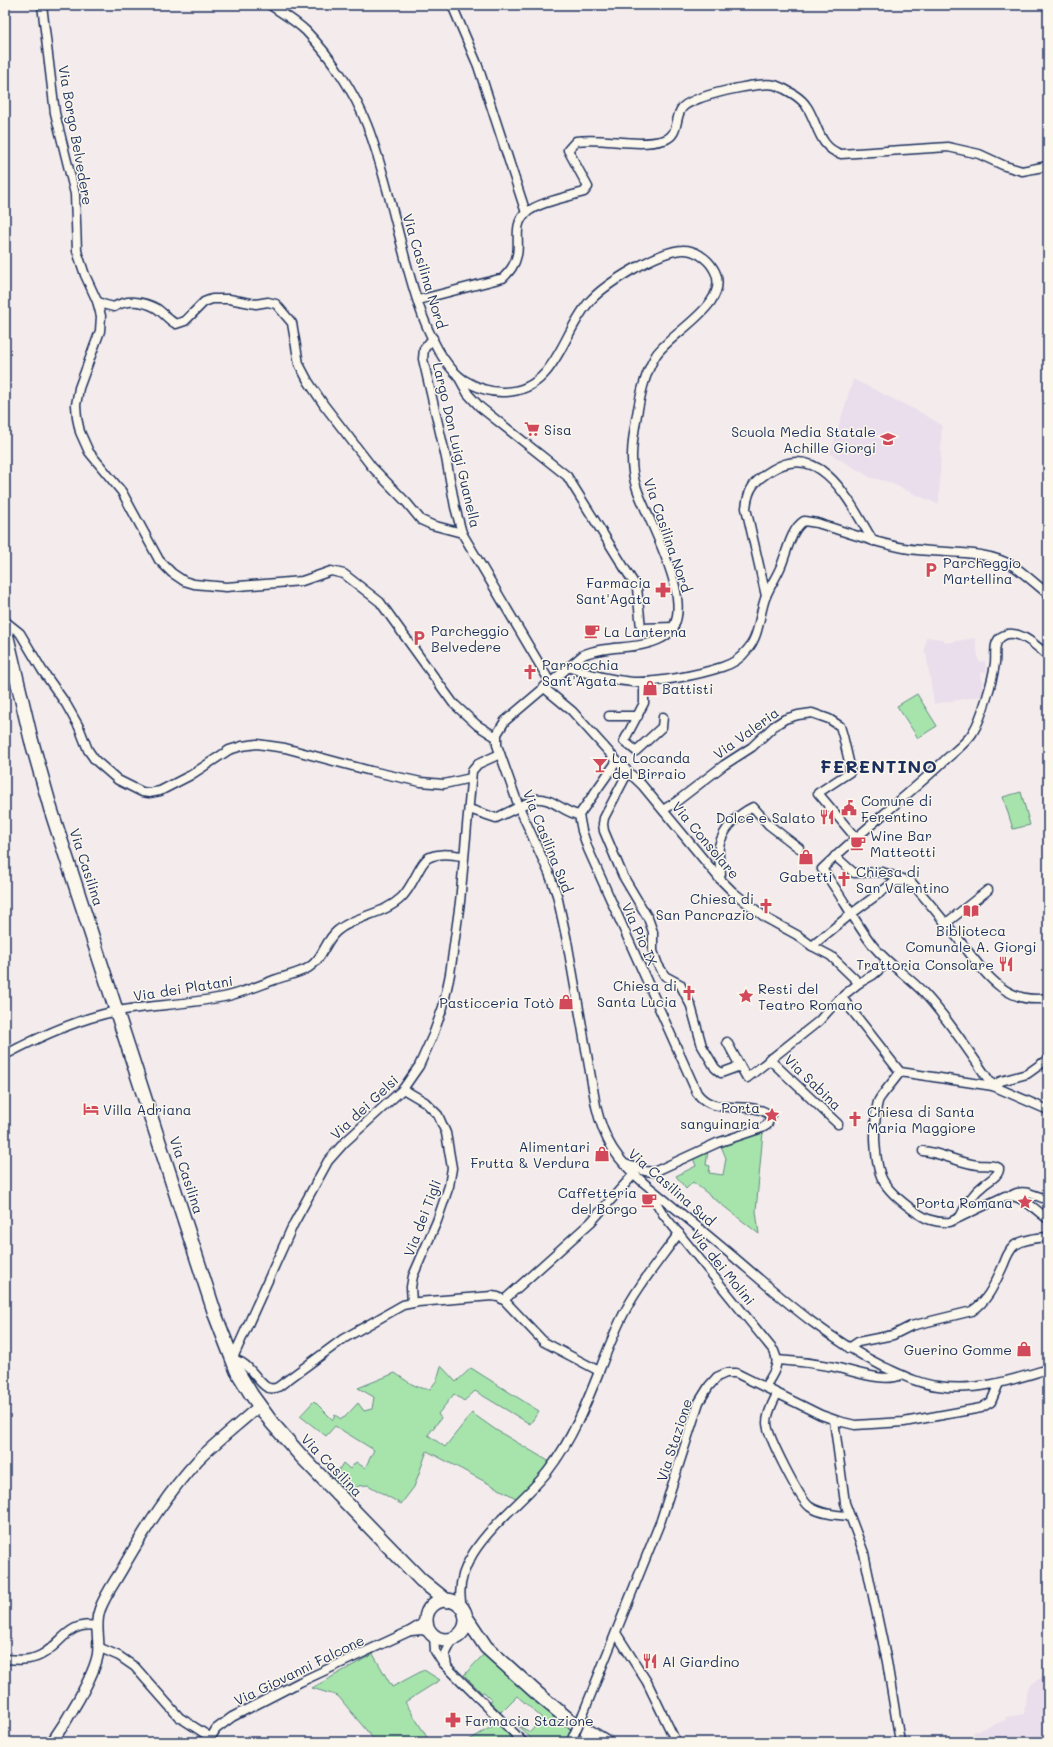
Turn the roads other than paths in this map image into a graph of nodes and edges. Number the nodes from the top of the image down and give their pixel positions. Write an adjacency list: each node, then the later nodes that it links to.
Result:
1 (42, 5): 7 (street, Via Borgo Belvedere)
2 (270, 5): 6 (street, Via Casilina Nord)
3 (452, 5): 5 (street)
4 (1048, 166): 5 (street)
5 (526, 213): 6 (street)
6 (418, 300): 8 (street, Via Casilina Nord)
7 (97, 301): 10 (street); 24 (street, Via Borgo Belvedere)
8 (433, 338): 9 (street, Via Casilina Nord); 10 (street, Largo Don Luigi Guanella)
9 (458, 376): 15 (street); 15 (street, Via Casilina Nord)
10 (462, 533): 20 (street, Largo Don Luigi Guanella)
11 (873, 541): 12 (street); 13 (street); 13 (street)
12 (1048, 594)
13 (766, 596): 19 (street)
14 (5, 621): 28 (street)
15 (674, 627): 18 (street)
16 (5, 629): 47 (main road, Via Casilina)
17 (1048, 656): 33 (street)
18 (567, 667): 19 (street); 20 (street)
19 (644, 682): 22 (street)
20 (546, 685): 24 (street); 26 (street, Largo Don Luigi Guanella)
21 (609, 716): 22 (street)
22 (638, 716): 23 (street)
23 (663, 717)
24 (496, 738): 25 (street, Via Casilina Sud)
25 (500, 754): 28 (street); 29 (street, Via Casilina Sud)
26 (617, 761): 27 (street, Via Consolare); 32 (street)
27 (628, 772): 31 (street, Via Consolare); 52 (street)
28 (471, 778): 30 (street, Via dei Gelsi)
29 (519, 807): 30 (street); 32 (street); 59 (street, Via Casilina Sud)
30 (469, 809): 35 (street, Via dei Gelsi)
31 (663, 810): 33 (street, Via Valeria); 37 (street, Via Consolare)
32 (579, 815): 59 (street, Via Pio IX)
33 (855, 837): 36 (street)
34 (799, 848): 37 (street)
35 (463, 856): 47 (street, Via dei Platani); 55 (street, Via dei Gelsi)
36 (835, 856): 38 (street); 40 (street)
37 (719, 878): 42 (street, Via Consolare)
38 (911, 882): 40 (street); 41 (street)
39 (988, 890): 41 (street)
40 (851, 914): 42 (street); 43 (street)
41 (945, 924): 46 (street)
42 (812, 946): 44 (street, Via Consolare)
43 (888, 962): 44 (street); 54 (street)
44 (859, 983): 45 (street)
45 (843, 997): 50 (street); 53 (street)
46 (1048, 998)
47 (118, 1011): 49 (street, Via dei Platani); 71 (main road, Via Casilina)
48 (727, 1042): 52 (street)
49 (5, 1055)
50 (769, 1059): 52 (street); 57 (street, Via Sabina)
51 (1048, 1059): 54 (street)
52 (740, 1066)
53 (900, 1072): 54 (street); 64 (street)
54 (993, 1086): 56 (street)
55 (404, 1089): 69 (street, Via dei Tigli); 71 (street, Via dei Gelsi)
56 (1048, 1110)
57 (838, 1124)
58 (923, 1152): 64 (street)
59 (622, 1163): 60 (street, Via Casilina Sud)
60 (634, 1174): 61 (street, Via Casilina Sud); 68 (street)
61 (652, 1189): 66 (street, Via dei Molini); 70 (street, Via Casilina Sud)
62 (1011, 1196): 63 (street); 64 (street); 65 (street)
63 (1048, 1200)
64 (960, 1217)
65 (1048, 1219)
66 (679, 1233): 72 (street, Via dei Molini); 74 (street)
67 (1048, 1237): 70 (street)
68 (504, 1300): 69 (street); 74 (street)
69 (412, 1303): 71 (street)
70 (849, 1348): 75 (street, Via Casilina Sud)
71 (232, 1360): 79 (main road, Via Casilina)
72 (777, 1360): 75 (street); 77 (street)
73 (1048, 1369): 76 (street, Via Casilina Sud)
74 (599, 1372): 83 (street)
75 (901, 1375): 76 (street, Via Casilina Sud)
76 (999, 1383): 80 (street, Via Stazione)
77 (765, 1387): 78 (street, Via Stazione); 89 (street, Via Stazione)
78 (777, 1394): 80 (street, Via Stazione); 81 (street)
79 (259, 1406): 82 (main road, Via Casilina); 87 (street)
80 (834, 1420): 81 (street)
81 (849, 1516): 102 (street)
82 (420, 1580): 84 (main road, Via Casilina); 86 (main road, Via Casilina)
83 (459, 1591): 84 (street); 85 (street)
84 (449, 1601): 85 (main road); 86 (main road)
85 (465, 1613): 91 (main road); 93 (main road)
86 (428, 1614): 88 (street, Via Giovanni Falcone); 90 (main road)
87 (96, 1626): 92 (street); 94 (street)
88 (410, 1631): 90 (street, Via Giovanni Falcone); 96 (street, Via Giovanni Falcone)
89 (616, 1633): 97 (street, Via Stazione, bridge); 101 (street)
90 (433, 1635): 91 (main road); 95 (street)
91 (456, 1638): 93 (main road); 95 (street)
92 (98, 1647): 96 (street); 98 (street)
93 (486, 1647): 100 (main road)
94 (5, 1660)
95 (447, 1667): 99 (street)
96 (209, 1740)
97 (572, 1741)
98 (52, 1742)
99 (523, 1742)
100 (606, 1742)
101 (676, 1742)
102 (900, 1742)

